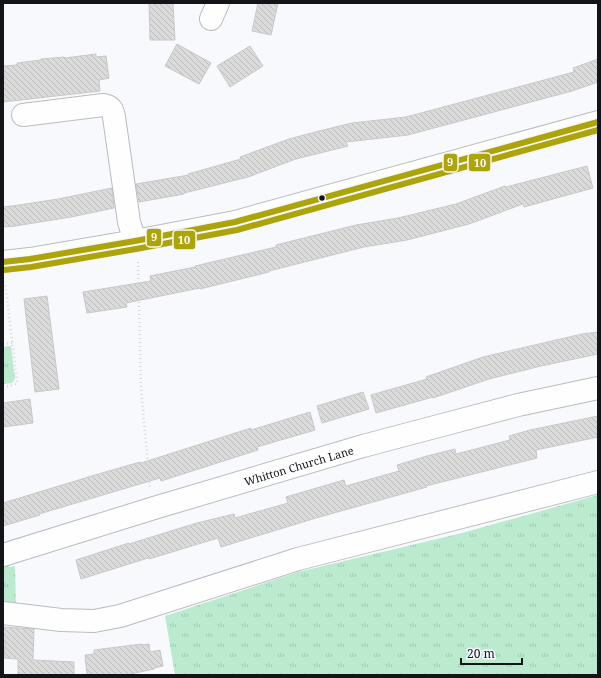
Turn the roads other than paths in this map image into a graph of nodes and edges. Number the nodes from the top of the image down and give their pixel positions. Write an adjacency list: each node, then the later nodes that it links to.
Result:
1 (23, 115): 3 (street)
2 (598, 122): 3 (street)
3 (135, 242): 4 (street)
4 (4, 270)
5 (598, 388): 7 (street, Whitton Church Lane)
6 (598, 482): 8 (street)
7 (3, 555)
8 (3, 613)

